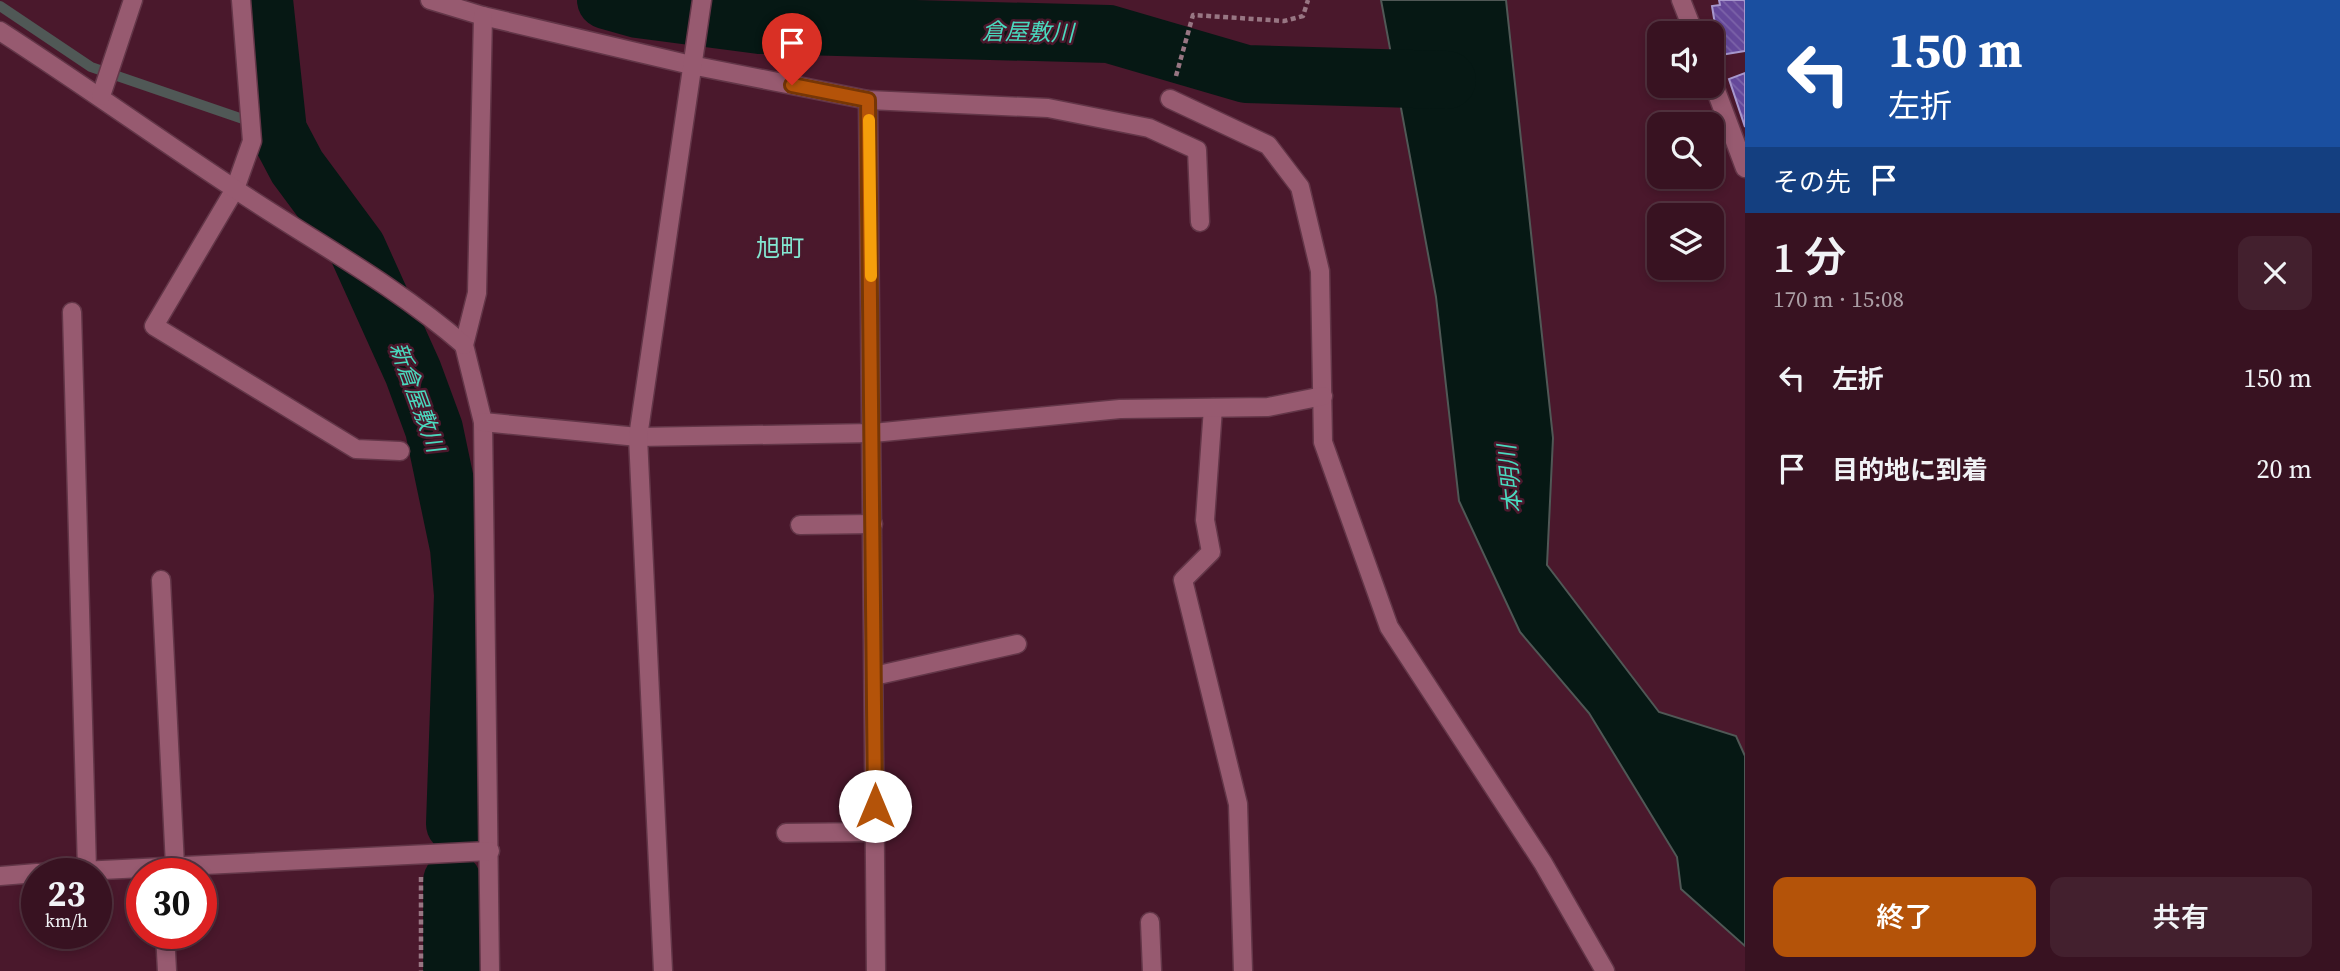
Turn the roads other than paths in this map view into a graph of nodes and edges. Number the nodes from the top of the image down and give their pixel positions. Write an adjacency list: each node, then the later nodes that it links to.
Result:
1 (133, 0): 10 (street)
2 (241, 0): 15 (street)
3 (430, 0): 6 (street)
4 (702, 0): 9 (street)
5 (1681, 0): 7 (street)
6 (483, 16): 9 (street); 18 (street)
7 (1689, 21)
8 (0, 31): 10 (street)
9 (691, 65): 13 (street); 23 (street)
10 (101, 96): 15 (street)
11 (1719, 98): 14 (street)
12 (1170, 99): 19 (street)
13 (868, 100): 16 (street); 22 (street)
14 (1745, 168)
15 (234, 189): 18 (street); 24 (street)
16 (1200, 222)
17 (72, 312): 33 (street)
18 (464, 345): 21 (street)
19 (1324, 396): 20 (street); 46 (street)
20 (1213, 408): 22 (street); 45 (street)
21 (483, 422): 23 (street); 32 (street)
22 (873, 433): 23 (street); 25 (street)
23 (638, 437): 42 (street)
24 (400, 451)
25 (873, 523): 26 (street); 29 (street)
26 (800, 525)
27 (161, 580): 34 (street)
28 (1017, 644): 29 (street)
29 (874, 676): 30 (street)
30 (875, 832): 31 (street); 43 (street)
31 (786, 833)
32 (490, 851): 35 (street); 41 (street)
33 (87, 858)
34 (166, 858)
35 (217, 866)
36 (21, 874): 37 (street)
37 (0, 876)
38 (1150, 922): 44 (street)
39 (166, 949): 40 (street)
40 (167, 971)
41 (490, 971)
42 (663, 971)
43 (876, 971)
44 (1152, 971)
45 (1243, 971)
46 (1605, 971)

